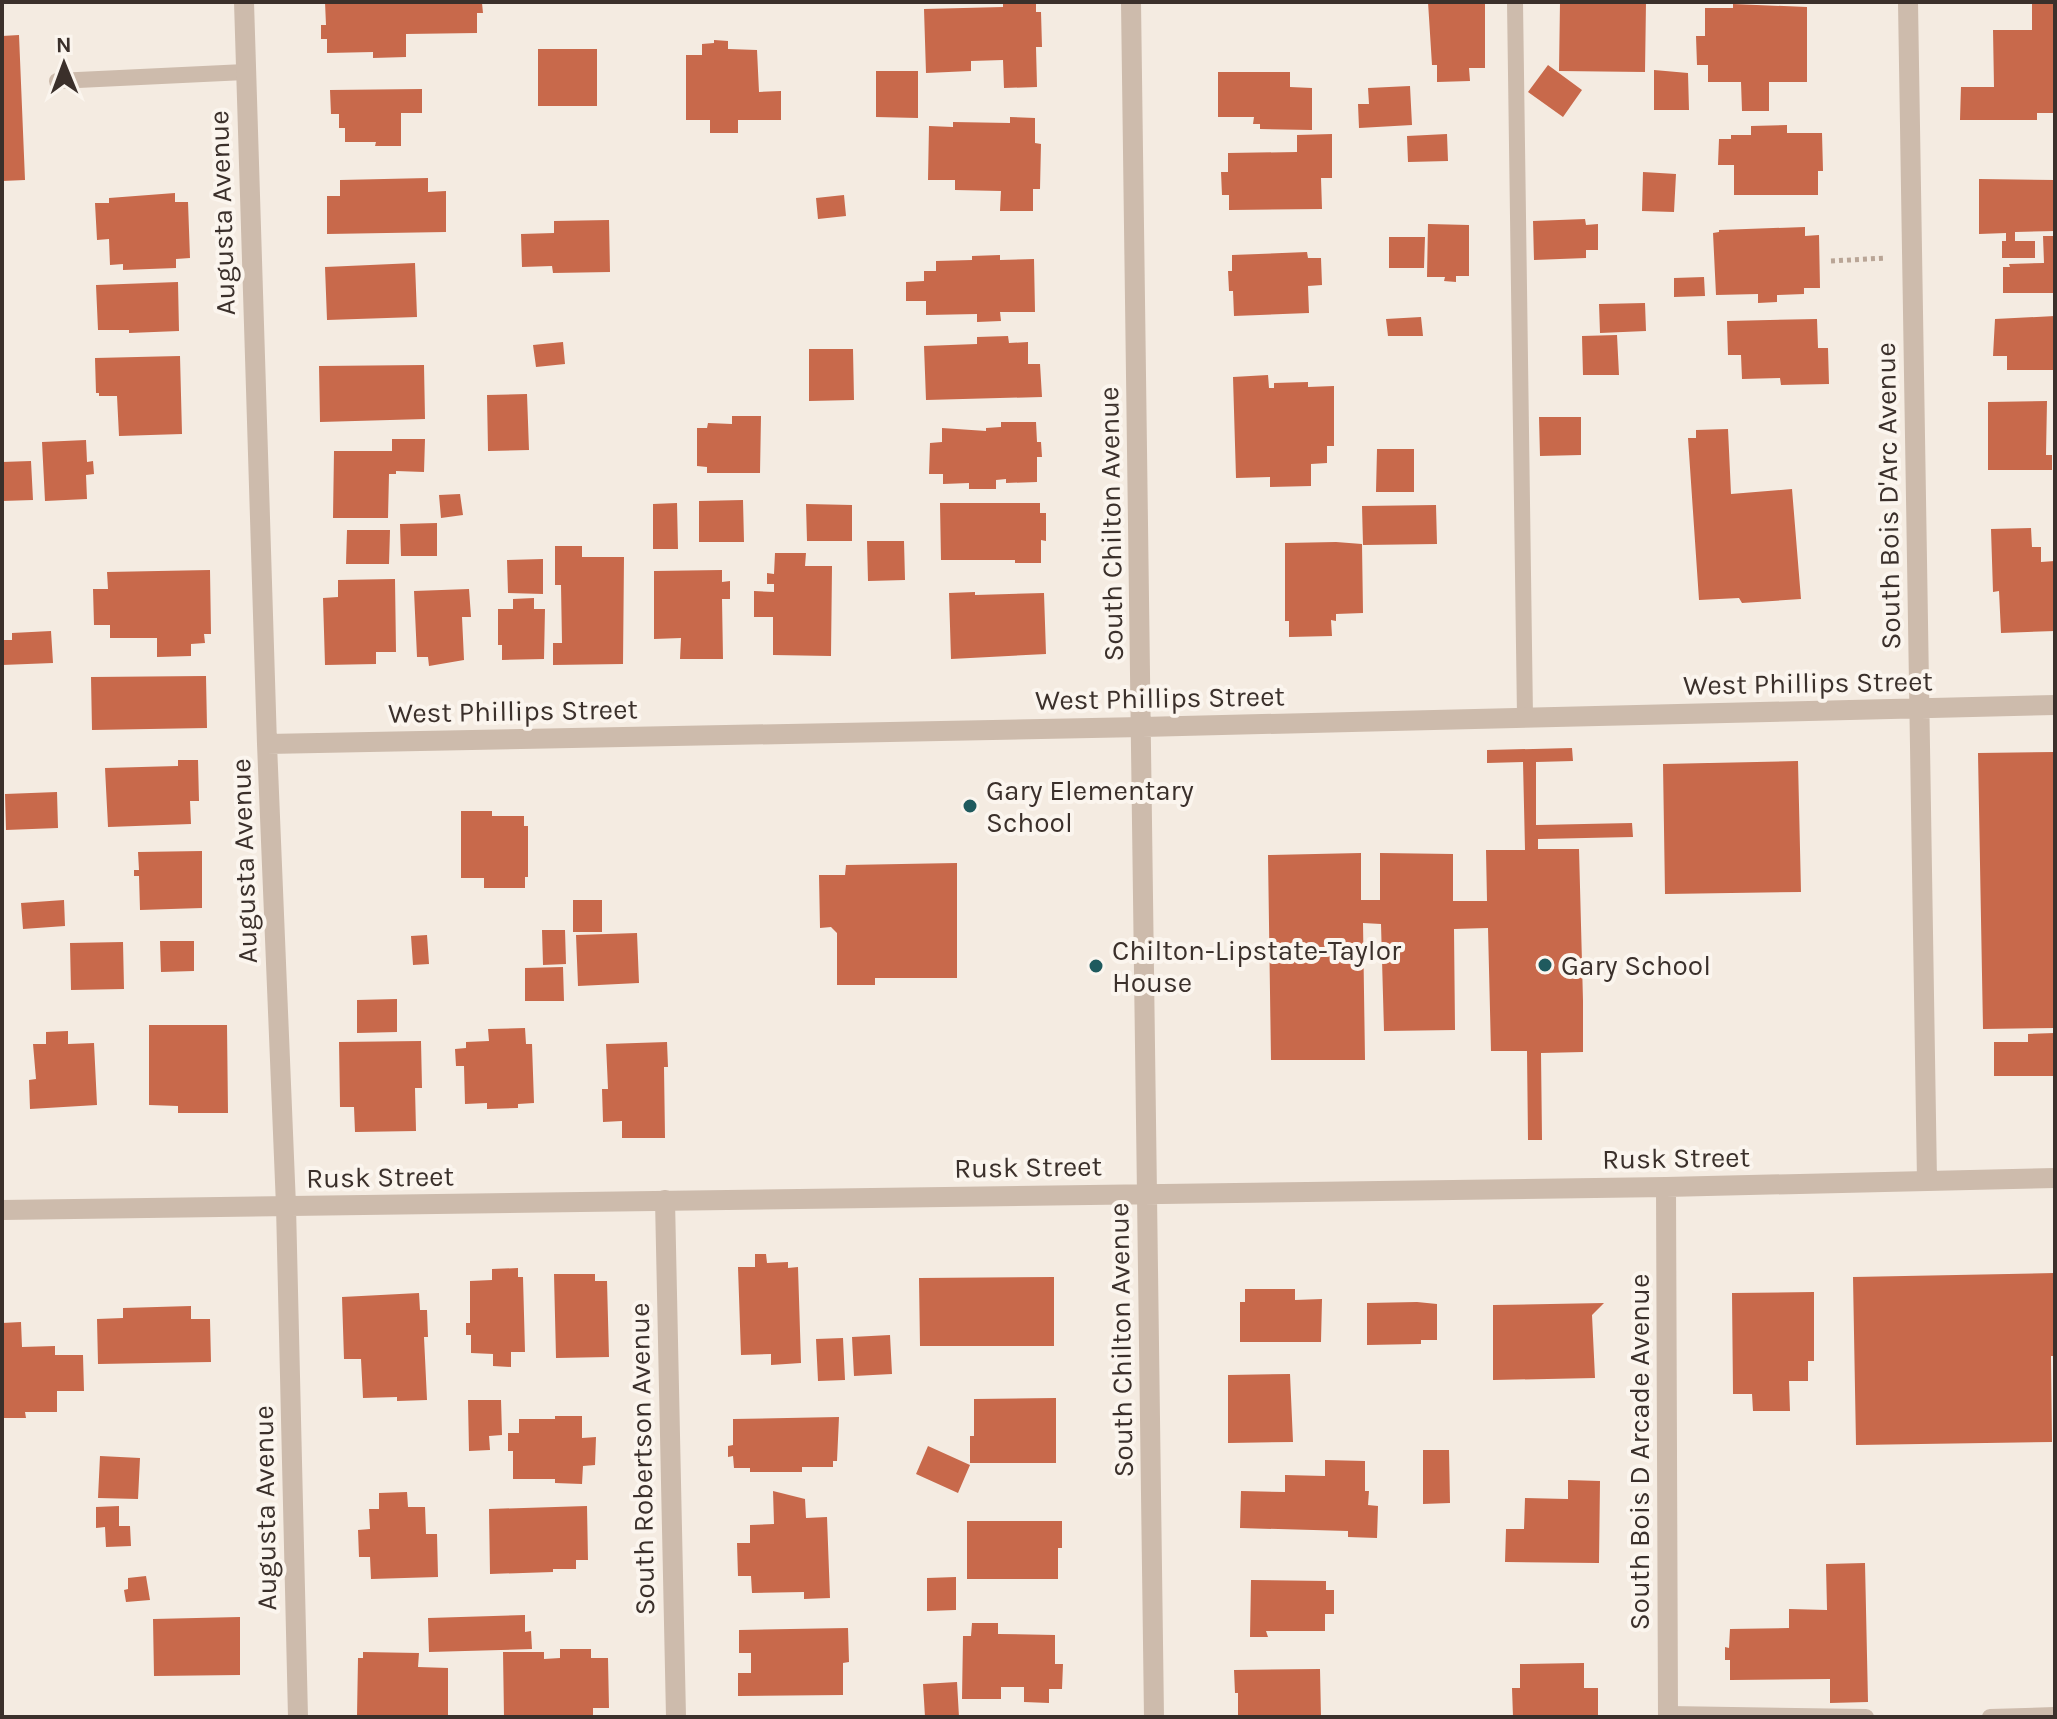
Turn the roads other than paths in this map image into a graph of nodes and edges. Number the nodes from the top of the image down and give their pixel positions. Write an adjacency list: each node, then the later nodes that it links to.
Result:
1 (244, 2): 5 (street, Augusta Avenue)
2 (1131, 2): 10 (street, South Chilton Avenue)
3 (1515, 2): 9 (lane)
4 (1908, 2): 8 (street, South Bois D'Arc Avenue)
5 (245, 72): 6 (lane); 11 (street, Augusta Avenue)
6 (57, 81)
7 (2055, 705): 8 (street, West Phillips Street)
8 (1920, 709): 9 (street, West Phillips Street); 13 (street, South Bois D'Arc Avenue)
9 (1525, 717): 10 (street, West Phillips Street)
10 (1142, 727): 11 (street, West Phillips Street); 15 (street, South Chilton Avenue)
11 (267, 744): 17 (street, Augusta Avenue)
12 (2055, 1178): 13 (street, Rusk Street)
13 (1927, 1181): 14 (street, Rusk Street)
14 (1666, 1187): 15 (street, Rusk Street); 19 (street, South Bois D Arcade Avenue)
15 (1147, 1194): 16 (street, Rusk Street); 23 (street, South Chilton Avenue)
16 (665, 1200): 17 (street, Rusk Street); 22 (street, South Robertson Avenue)
17 (286, 1206): 18 (street, Rusk Street); 21 (street, Augusta Avenue)
18 (2, 1210)
19 (1668, 1715): 24 (lane)
20 (2055, 1715): 25 (lane)
21 (298, 1717)
22 (676, 1717)
23 (1154, 1717)
24 (1866, 1717)
25 (1990, 1717)

